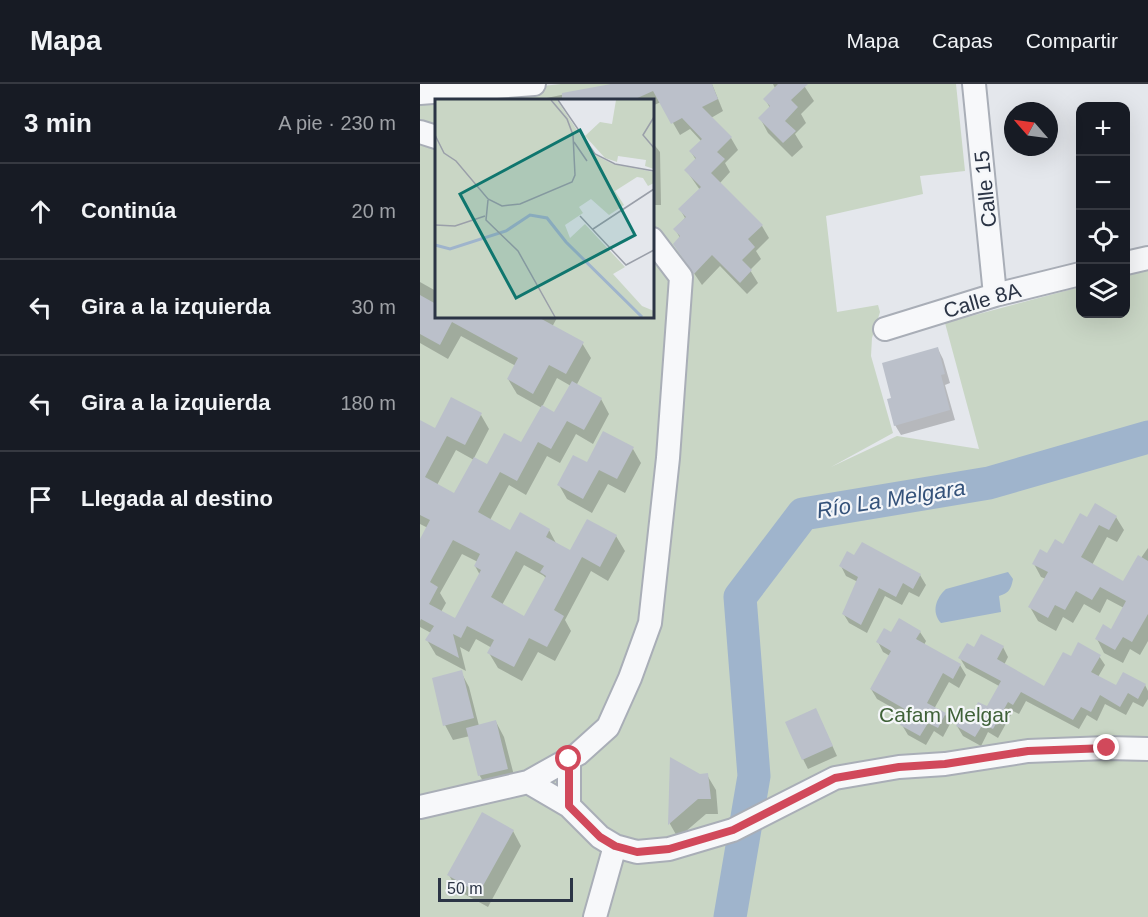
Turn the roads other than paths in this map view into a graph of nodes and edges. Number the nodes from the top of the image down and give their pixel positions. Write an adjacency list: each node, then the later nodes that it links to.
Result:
1 (534, 84): 3 (street)
2 (974, 84): 10 (street, Calle 15)
3 (420, 93)
4 (420, 132): 5 (street)
5 (435, 137)
6 (654, 242): 13 (street)
7 (1148, 258): 8 (street)
8 (1130, 262)
9 (1076, 275): 10 (street, Calle 8A)
10 (995, 295): 11 (street, Calle 8A)
11 (885, 329)
12 (1148, 749): 17 (street)
13 (569, 759): 14 (street); 15 (street)
14 (528, 782): 15 (street); 16 (street)
15 (569, 806): 17 (street)
16 (420, 807)
17 (615, 846): 18 (street)
18 (595, 917)

